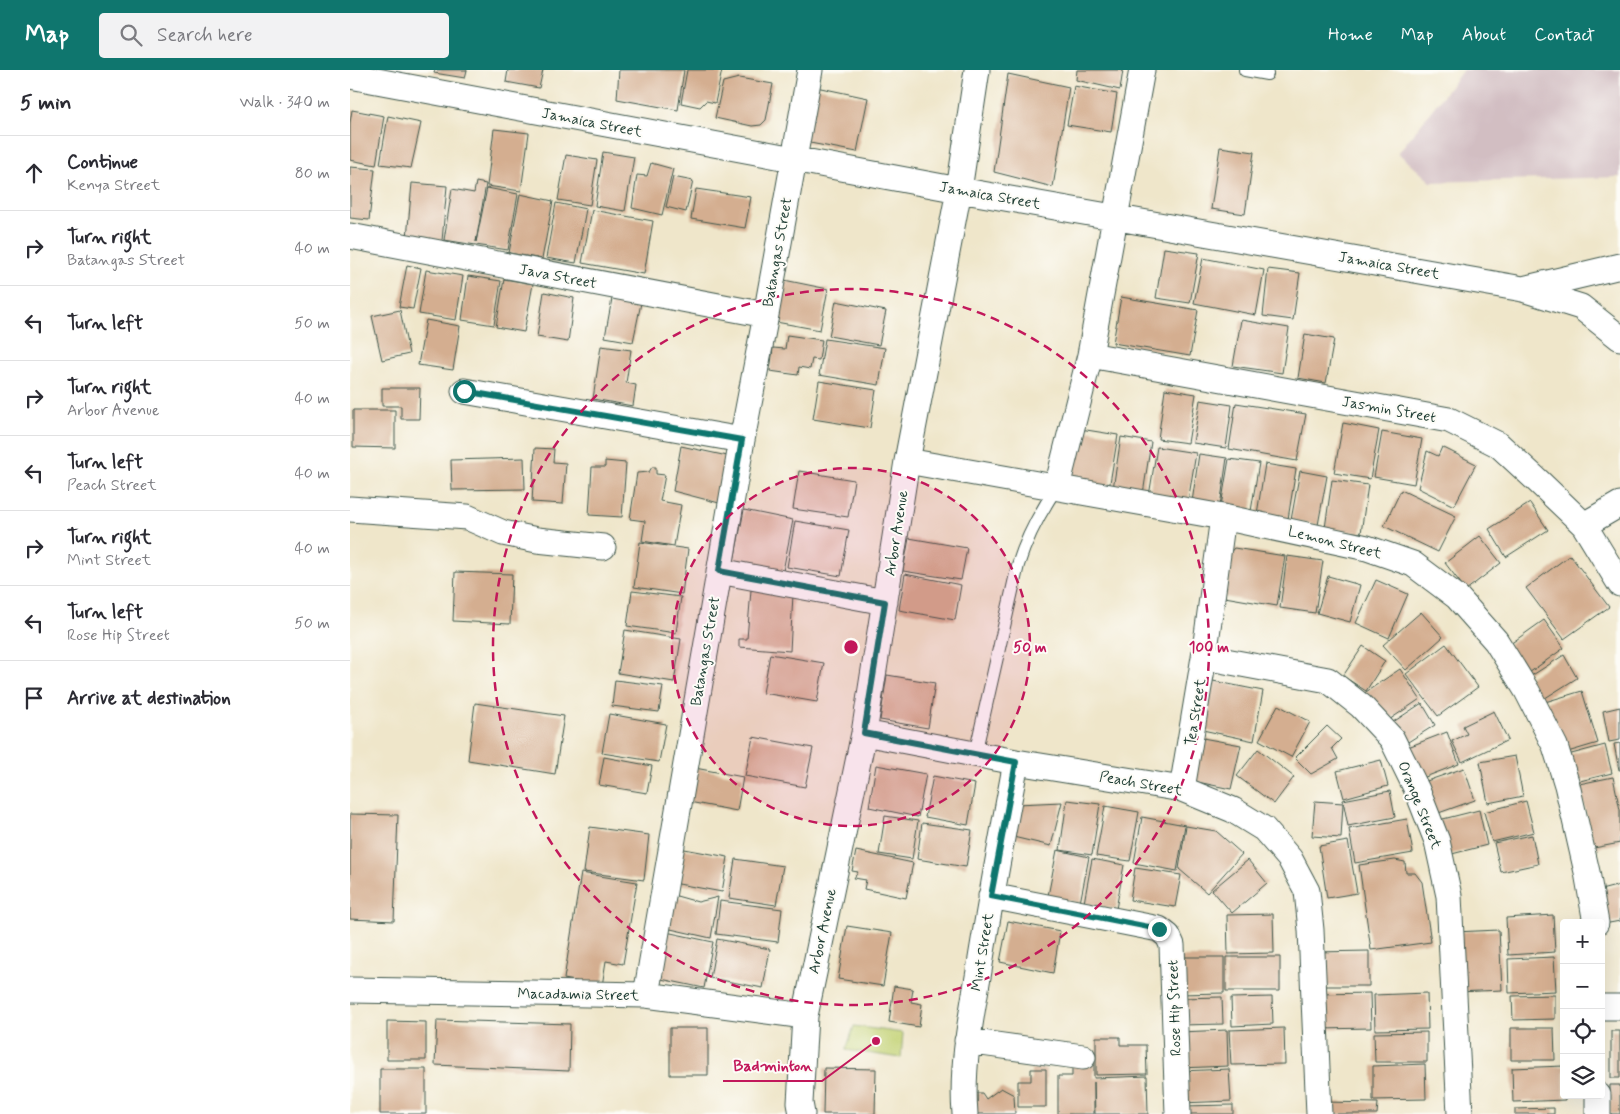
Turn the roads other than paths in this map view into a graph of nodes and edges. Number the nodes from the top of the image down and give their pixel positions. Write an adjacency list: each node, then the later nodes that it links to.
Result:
1 (810, 70): 8 (street, Batangas Street)
2 (977, 70): 9 (street, Arbor Avenue)
3 (1142, 70): 10 (street)
4 (1245, 70): 5 (lane)
5 (1267, 74)
6 (350, 76): 7 (street, Jamaica Street)
7 (381, 76): 8 (street, Jamaica Street)
8 (794, 160): 9 (street, Jamaica Street); 14 (street, Batangas Street)
9 (959, 190): 10 (street, Jamaica Street); 19 (street, Arbor Avenue)
10 (1116, 216): 13 (street, Jamaica Street); 16 (street)
11 (350, 236): 14 (street, Java Street)
12 (1620, 266): 13 (street)
13 (1523, 289): 15 (street, Jamaica Street)
14 (766, 315): 18 (street, Batangas Street)
15 (1620, 338)
16 (1090, 355): 20 (street); 24 (street, Jasmin Street)
17 (464, 391): 18 (street)
18 (742, 440): 26 (street, Batangas Street)
19 (907, 462): 20 (street, Lemon Street); 28 (street, Arbor Avenue)
20 (1057, 487): 23 (street, Lemon Street); 31 (lane)
21 (1620, 504): 24 (street)
22 (350, 509): 25 (street)
23 (1223, 517): 29 (street, Tea Street); 35 (street, Lemon Street)
24 (1584, 525): 27 (street, Jasmin Street)
25 (603, 547)
26 (719, 571): 28 (street); 37 (street, Batangas Street)
27 (1620, 584)
28 (885, 602): 30 (street, Arbor Avenue)
29 (1204, 657): 33 (street, Tea Street); 48 (street, Orange Street)
30 (864, 733): 31 (street, Peach Street); 40 (street, Arbor Avenue)
31 (975, 754): 32 (street, Peach Street)
32 (1016, 762): 33 (street, Peach Street); 34 (street, Mint Street)
33 (1182, 789): 47 (street, Peach Street)
34 (991, 896): 41 (street, Mint Street); 46 (street, Rose Hip Street)
35 (1595, 919)
36 (350, 990): 37 (street, Macadamia Street)
37 (646, 996): 40 (street, Macadamia Street)
38 (1605, 1007): 39 (street)
39 (1620, 1007)
40 (804, 1016): 44 (street, Arbor Avenue)
41 (967, 1041): 42 (street); 45 (street, Mint Street)
42 (1083, 1057)
43 (1598, 1099): 49 (street)
44 (802, 1114)
45 (965, 1114)
46 (1178, 1114)
47 (1319, 1114)
48 (1460, 1114)
49 (1598, 1114)

